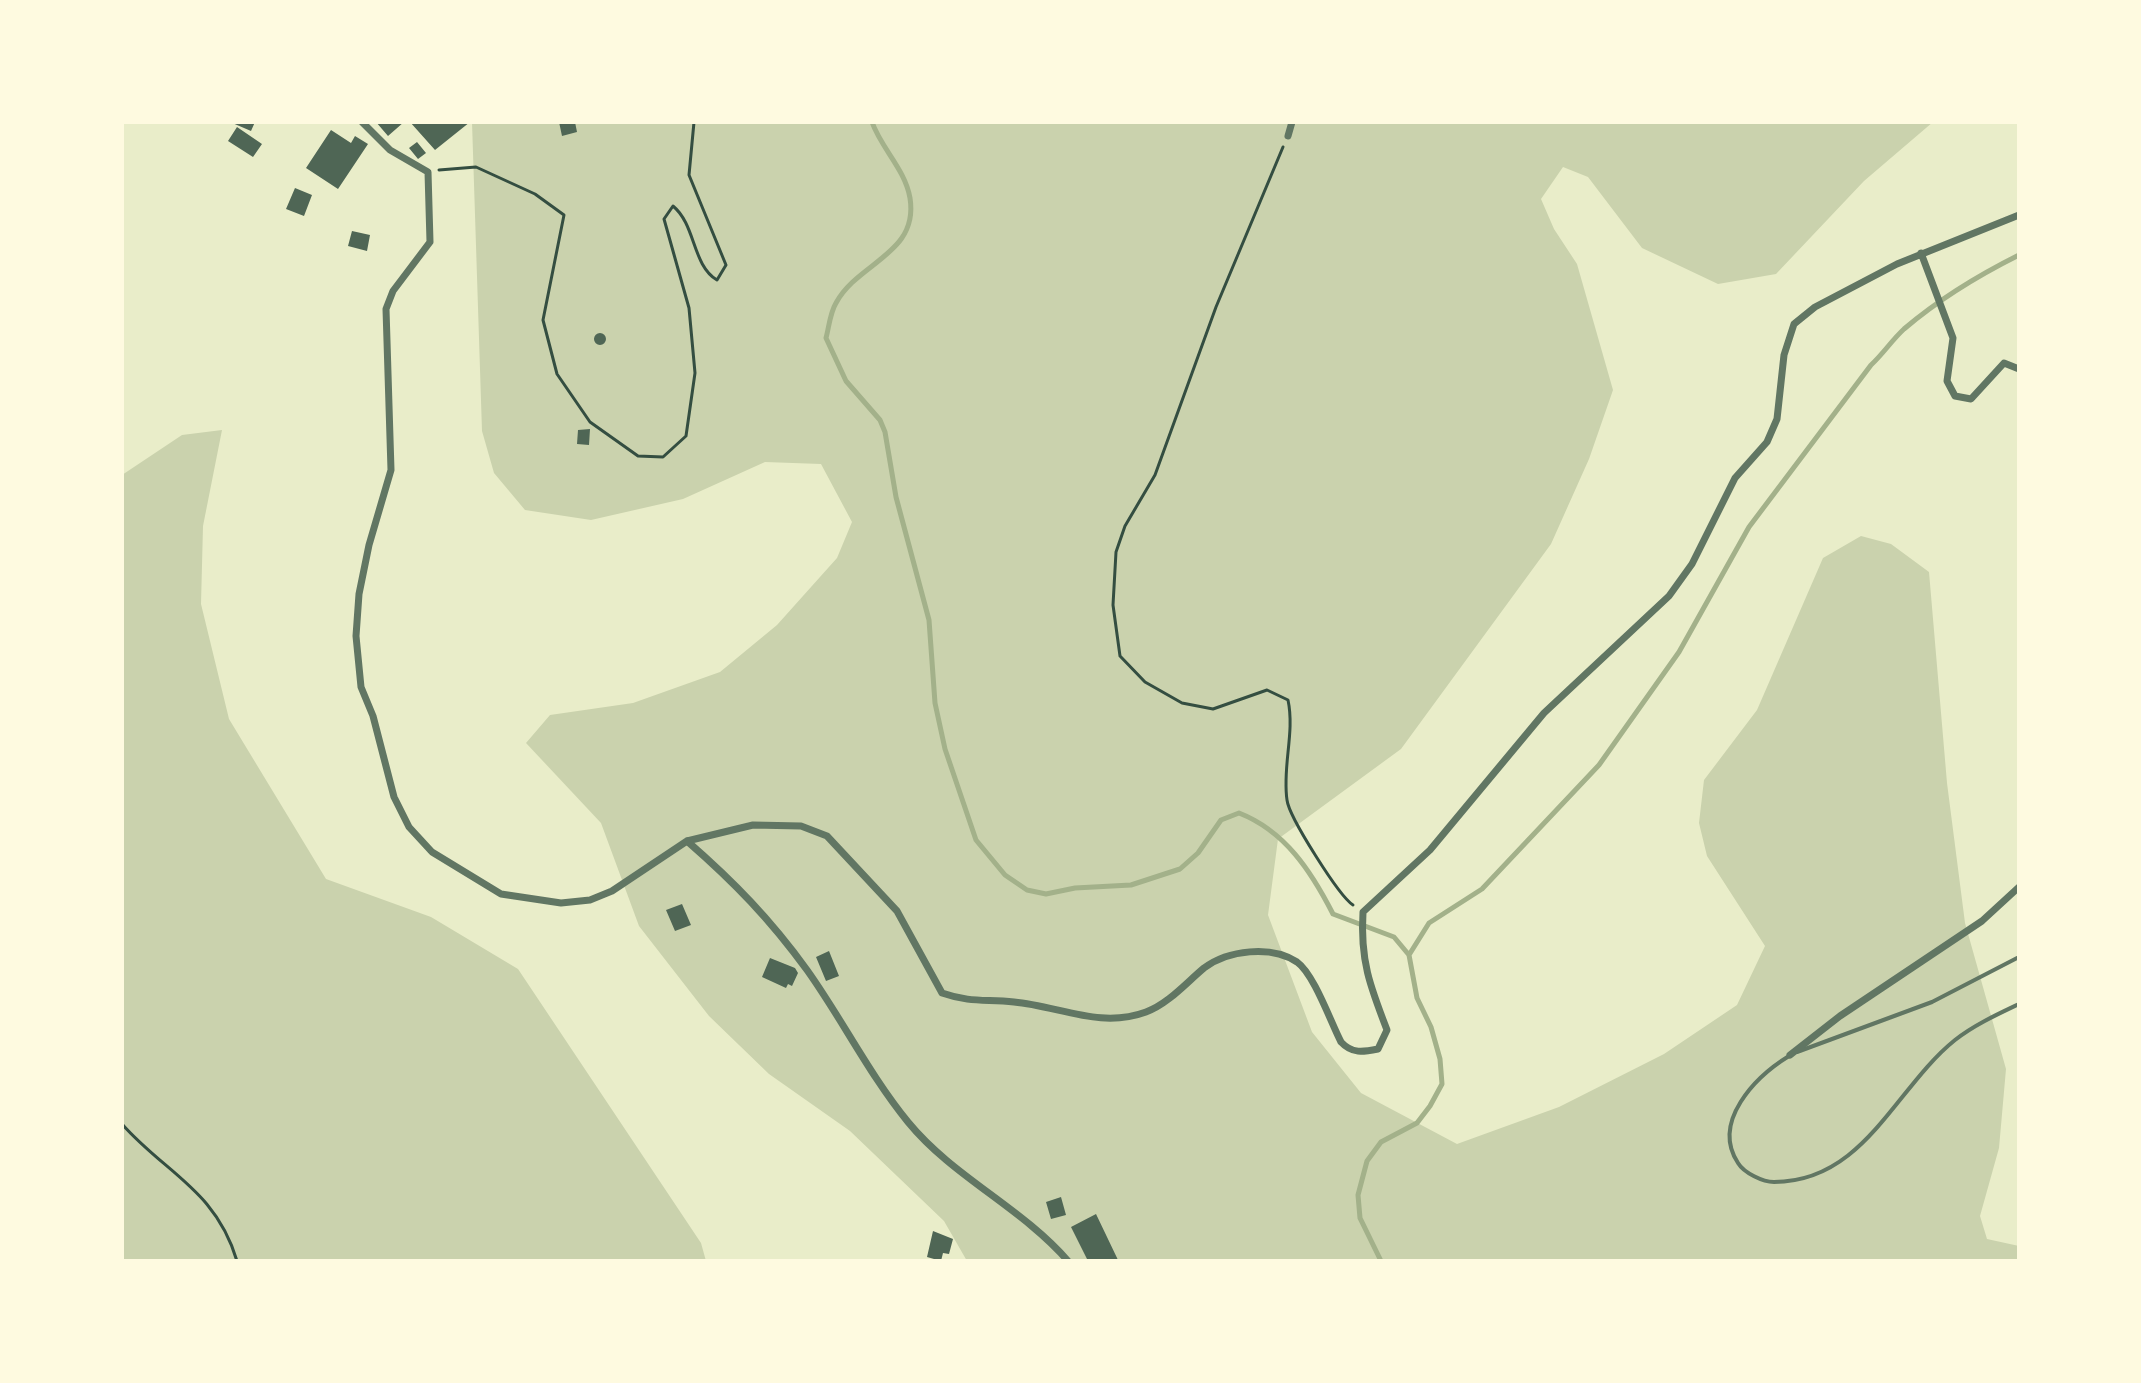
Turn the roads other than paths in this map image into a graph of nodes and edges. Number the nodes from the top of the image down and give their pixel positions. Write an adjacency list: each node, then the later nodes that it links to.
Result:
1 (362, 122): 7 (street)
2 (1292, 122): 3 (street)
3 (1288, 136)
4 (2019, 215): 5 (street)
5 (1921, 253): 6 (street); 7 (street)
6 (2019, 369)
7 (687, 841): 12 (street)
8 (2019, 887): 11 (street)
9 (2019, 957): 11 (lane)
10 (2019, 1004): 11 (lane)
11 (1790, 1055)
12 (1068, 1261)

